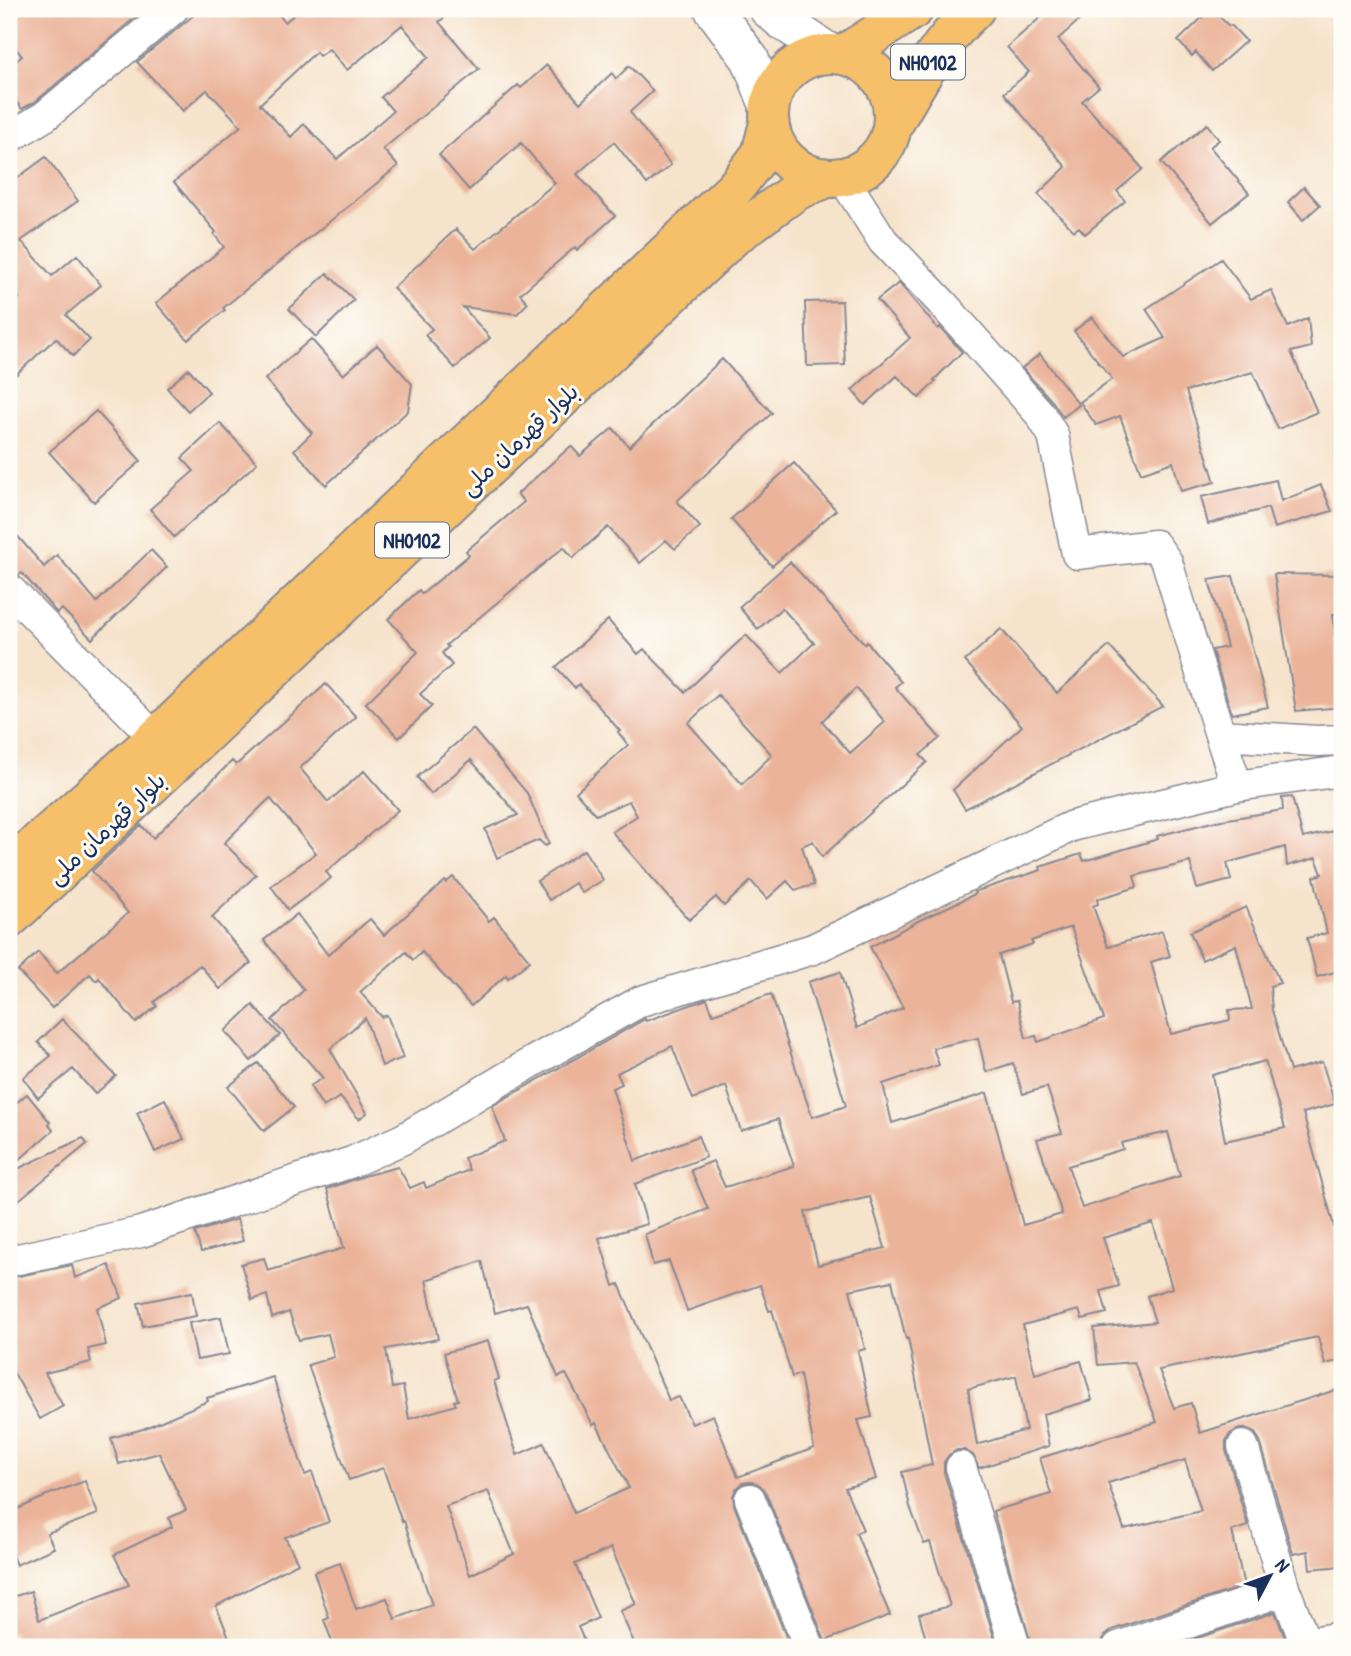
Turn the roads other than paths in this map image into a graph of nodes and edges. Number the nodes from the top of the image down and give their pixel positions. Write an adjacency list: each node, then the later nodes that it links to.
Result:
1 (173, 9): 9 (street)
2 (713, 9): 7 (street)
3 (768, 9): 6 (street)
4 (914, 9): 6 (highway, NH0102)
5 (975, 9): 8 (highway, NH0102)
6 (837, 54): 7 (highway, NH0102); 8 (highway, NH0102)
7 (769, 115): 10 (highway); 14 (highway, بلوار قهرمان ملی / NH0102)
8 (893, 125): 10 (highway, NH0102)
9 (9, 138)
10 (835, 178): 12 (street); 14 (highway, بلوار قهرمان ملی / NH0102)
11 (9, 589): 14 (street)
12 (1220, 735): 13 (street); 16 (street)
13 (1342, 740)
14 (167, 750): 17 (highway, بلوار قهرمان ملی / NH0102); 18 (highway, بلوار قهرمان ملی / NH0102)
15 (1342, 771): 16 (street)
16 (1237, 786): 19 (street)
17 (9, 868)
18 (9, 919)
19 (9, 1261)
20 (1243, 1446): 23 (street)
21 (961, 1466): 27 (street)
22 (750, 1499): 26 (street)
23 (1285, 1590): 25 (street); 28 (street)
24 (1342, 1637): 25 (street)
25 (1306, 1645)
26 (809, 1647)
27 (1015, 1647)
28 (1118, 1647)

